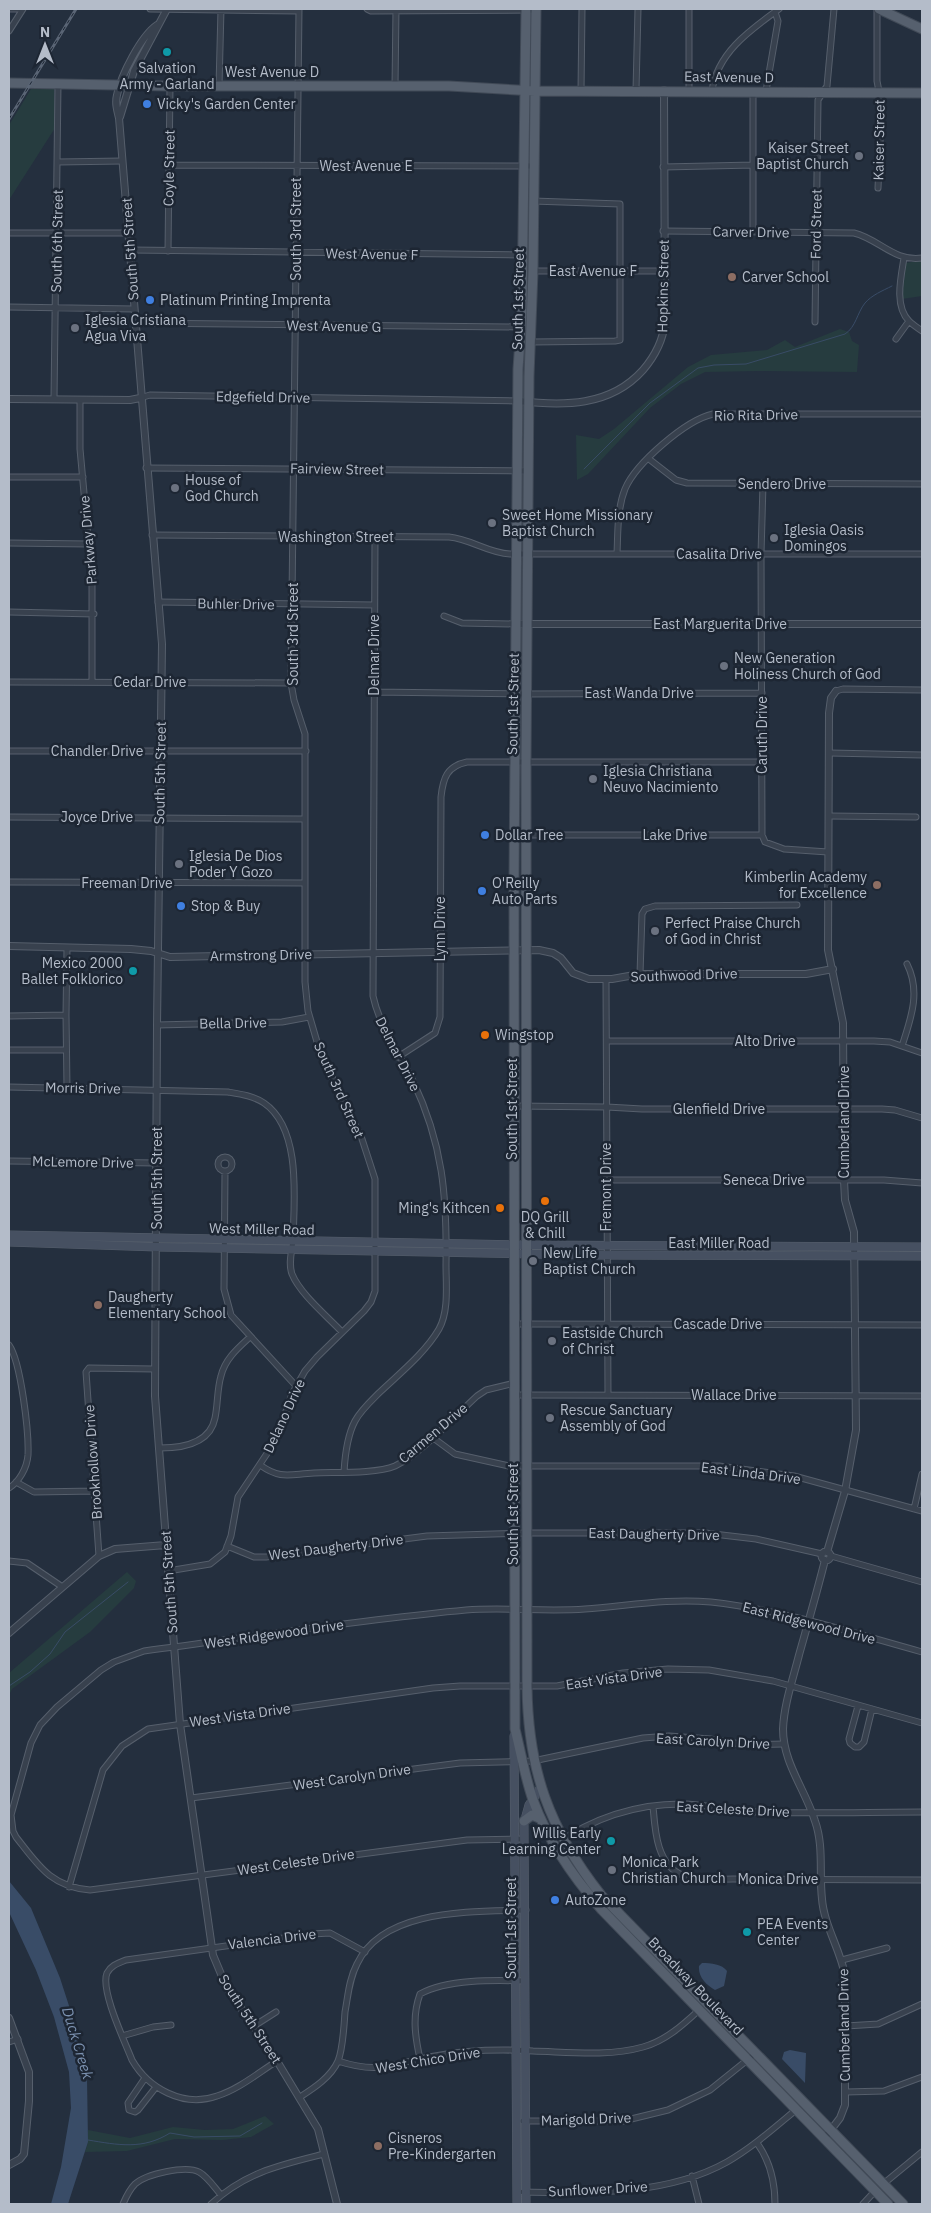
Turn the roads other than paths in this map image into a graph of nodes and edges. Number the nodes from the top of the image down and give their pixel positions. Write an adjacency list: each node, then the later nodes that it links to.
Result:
1 (10, 9): 2 (street)
2 (22, 9): 19 (street)
3 (150, 9): 4 (street)
4 (166, 9): 15 (street); 22 (street, South 5th Street)
5 (367, 9): 6 (street)
6 (396, 9): 7 (street); 26 (street)
7 (462, 9): 8 (street)
8 (526, 9): 9 (street); 28 (main road, South 1st Street)
9 (536, 9): 29 (main road, South 1st Street)
10 (582, 9): 30 (street)
11 (638, 9): 31 (street)
12 (689, 9): 33 (street)
13 (834, 9): 37 (street, Ford Street)
14 (878, 9): 18 (main road); 38 (street, Kaiser Street)
15 (221, 10): 16 (street); 24 (street)
16 (299, 10): 25 (street, South 3rd Street)
17 (777, 10): 34 (street); 36 (street)
18 (922, 29)
19 (9, 31)
20 (9, 83): 21 (main road, West Avenue D)
21 (58, 83): 22 (main road, West Avenue D); 42 (street, South 6th Street)
22 (124, 84): 23 (main road, West Avenue D); 41 (street, South 5th Street)
23 (170, 86): 24 (main road, West Avenue D); 43 (street, Coyle Street)
24 (219, 86): 25 (main road, West Avenue D)
25 (297, 86): 26 (main road, West Avenue D); 45 (street, South 3rd Street)
26 (395, 86): 27 (main road, West Avenue D)
27 (497, 90): 28 (main road, West Avenue D); 40 (main road)
28 (525, 90): 29 (main road, West Avenue D); 40 (main road, South 1st Street)
29 (535, 90): 30 (main road, East Avenue D); 46 (main road, South 1st Street)
30 (581, 90): 31 (main road, East Avenue D)
31 (636, 90): 32 (main road, East Avenue D)
32 (664, 90): 33 (main road, East Avenue D); 47 (street, Hopkins Street)
33 (689, 91): 34 (main road, East Avenue D)
34 (712, 91): 35 (main road, East Avenue D)
35 (753, 91): 36 (main road, East Avenue D); 44 (street)
36 (766, 92): 37 (main road, East Avenue D)
37 (822, 92): 38 (main road, East Avenue D); 52 (street, Ford Street)
38 (879, 93): 39 (main road, East Avenue D); 48 (street, Kaiser Street)
39 (922, 93)
40 (525, 119): 46 (main road, South 1st Street)
41 (122, 161): 42 (street); 54 (street, South 5th Street)
42 (58, 162): 55 (street, South 6th Street)
43 (169, 165): 45 (street, West Avenue E); 57 (street, Coyle Street)
44 (754, 165): 47 (street); 51 (street)
45 (296, 166): 46 (street, West Avenue E); 58 (street, South 3rd Street)
46 (529, 166): 49 (main road, South 1st Street); 59 (main road, South 1st Street)
47 (663, 167): 50 (street, Hopkins Street)
48 (878, 188)
49 (533, 201): 63 (main road, South 1st Street); 65 (street)
50 (663, 231): 51 (street, Carver Drive); 64 (street, Hopkins Street)
51 (753, 232): 52 (street, Carver Drive)
52 (816, 232): 60 (street, Carver Drive); 70 (street, Ford Street)
53 (9, 233): 55 (street)
54 (130, 233): 55 (street); 56 (street, South 5th Street)
55 (57, 234): 67 (street, South 6th Street)
56 (131, 250): 57 (street, West Avenue F); 68 (street, South 5th Street)
57 (168, 251): 58 (street, West Avenue F)
58 (295, 252): 59 (street, West Avenue F); 72 (street, South 3rd Street)
59 (523, 255): 62 (main road, South 1st Street)
60 (904, 258): 61 (street, Carver Drive); 69 (street)
61 (922, 258)
62 (523, 271): 63 (street, East Avenue F); 73 (main road, South 1st Street)
63 (533, 271): 65 (street, East Avenue F); 74 (main road, South 1st Street)
64 (664, 271): 65 (street, East Avenue F); 84 (street, Hopkins Street)
65 (620, 272): 77 (street)
66 (9, 307): 67 (street)
67 (56, 307): 68 (street); 81 (street, South 6th Street)
68 (134, 308): 71 (street, South 5th Street)
69 (909, 321): 75 (street); 76 (street)
70 (814, 322)
71 (136, 323): 72 (street, West Avenue G); 79 (street, South 5th Street)
72 (295, 325): 73 (street, West Avenue G); 78 (street, South 3rd Street)
73 (521, 327): 74 (street, West Avenue G); 83 (main road, South 1st Street)
74 (532, 328): 77 (main road, South 1st Street)
75 (922, 331)
76 (896, 339)
77 (532, 342): 84 (main road, South 1st Street)
78 (294, 397): 79 (street, Edgefield Drive); 83 (street, Edgefield Drive); 88 (street, South 3rd Street)
79 (140, 398): 82 (street, Edgefield Drive); 87 (street, South 5th Street)
80 (9, 399): 81 (street, Edgefield Drive)
81 (54, 399): 82 (street, Edgefield Drive)
82 (80, 400): 92 (street, Parkway Drive)
83 (518, 401): 84 (street, Hopkins Street); 89 (main road, South 1st Street)
84 (529, 402): 90 (main road, South 1st Street)
85 (922, 414): 86 (street, Rio Rita Drive)
86 (649, 459): 93 (street, Sendero Drive); 102 (street, Rio Rita Drive)
87 (146, 468): 88 (street, Fairview Street); 95 (street, South 5th Street)
88 (294, 468): 89 (street, Fairview Street); 96 (street, South 3rd Street)
89 (518, 471): 90 (street, Fairview Street); 100 (main road, South 1st Street)
90 (528, 471): 101 (main road, South 1st Street)
91 (9, 476): 92 (street)
92 (82, 477): 99 (street, Parkway Drive)
93 (763, 484): 94 (street, Sendero Drive); 103 (street, Caruth Drive)
94 (922, 484)
95 (152, 535): 96 (street, Washington Street); 105 (street, South 5th Street)
96 (293, 536): 97 (street, Washington Street); 106 (street, South 3rd Street)
97 (375, 537): 100 (street, Washington Street); 107 (street, Delmar Drive)
98 (9, 543): 99 (street)
99 (89, 544): 109 (street, Parkway Drive)
100 (517, 554): 101 (street, Casalita Drive); 111 (main road, South 1st Street)
101 (528, 554): 102 (street, Casalita Drive); 112 (main road, South 1st Street)
102 (617, 554): 103 (street, Casalita Drive)
103 (761, 554): 104 (street, Casalita Drive); 113 (street, Caruth Drive)
104 (922, 554)
105 (158, 602): 106 (street, Buhler Drive); 116 (street, South 5th Street)
106 (292, 605): 107 (street, Buhler Drive); 118 (street, South 3rd Street)
107 (374, 605): 120 (street, Delmar Drive)
108 (9, 612): 109 (street)
109 (94, 614): 115 (street, Parkway Drive)
110 (444, 616): 111 (street)
111 (517, 624): 112 (street, East Marguerita Drive); 123 (main road, South 1st Street)
112 (528, 624): 113 (street, East Marguerita Drive); 124 (main road, South 1st Street)
113 (762, 624): 114 (street, East Marguerita Drive); 122 (street, Caruth Drive)
114 (922, 624)
115 (92, 681): 116 (street, Cedar Drive); 117 (street, Cedar Drive)
116 (161, 681): 118 (street, Cedar Drive); 126 (street, South 5th Street)
117 (9, 682)
118 (291, 683): 127 (street, South 3rd Street)
119 (922, 690): 121 (street)
120 (374, 692): 123 (street, East Wanda Drive); 151 (street, Delmar Drive)
121 (836, 692): 128 (street, Cumberland Drive)
122 (762, 693): 124 (street, East Wanda Drive); 131 (street, Caruth Drive)
123 (516, 694): 124 (street, East Wanda Drive); 130 (main road, South 1st Street)
124 (526, 694): 132 (main road, South 1st Street)
125 (9, 750): 126 (street, Chandler Drive)
126 (160, 751): 127 (street, Chandler Drive); 136 (street, South 5th Street)
127 (306, 751): 137 (street, South 3rd Street)
128 (830, 753): 129 (street); 133 (street, Cumberland Drive)
129 (922, 755)
130 (515, 762): 132 (street); 138 (main road, South 1st Street); 150 (street, Lynn Drive)
131 (762, 762): 132 (street); 140 (street, Caruth Drive)
132 (526, 763): 139 (main road, South 1st Street)
133 (829, 816): 134 (street); 141 (street, Cumberland Drive)
134 (916, 816)
135 (9, 817): 136 (street, Joyce Drive)
136 (160, 817): 137 (street, Joyce Drive); 143 (street, South 5th Street)
137 (305, 819): 144 (street, South 3rd Street)
138 (515, 835): 139 (street, Lake Drive); 148 (main road, South 1st Street)
139 (526, 835): 140 (street, Lake Drive); 149 (main road, South 1st Street)
140 (762, 835): 141 (street)
141 (828, 852): 155 (street, Cumberland Drive)
142 (9, 882): 143 (street, Freeman Drive)
143 (159, 883): 144 (street, Freeman Drive); 152 (street, South 5th Street)
144 (304, 883): 153 (street, South 3rd Street)
145 (797, 905): 156 (street)
146 (9, 946): 147 (street, Armstrong Drive)
147 (67, 948): 152 (street, Armstrong Drive); 158 (street)
148 (515, 950): 149 (street, Southwood Drive); 150 (street, Armstrong Drive); 162 (main road, South 1st Street)
149 (525, 950): 157 (street, Southwood Drive); 163 (main road, South 1st Street)
150 (440, 951): 151 (street, Armstrong Drive); 170 (street, Lynn Drive)
151 (372, 952): 153 (street, Armstrong Drive); 170 (street, Delmar Drive)
152 (158, 954): 153 (street, Armstrong Drive); 161 (street, South 5th Street)
153 (305, 954): 160 (street, South 3rd Street)
154 (907, 964): 166 (street)
155 (833, 969): 156 (street, Southwood Drive); 165 (street, Cumberland Drive)
156 (640, 974): 157 (street, Southwood Drive)
157 (606, 980): 164 (street, Fremont Drive)
158 (66, 1015): 159 (street); 168 (street)
159 (9, 1016)
160 (309, 1017): 161 (street, Bella Drive); 193 (street, South 3rd Street)
161 (157, 1024): 173 (street, South 5th Street)
162 (514, 1027): 163 (main road); 174 (main road, South 1st Street)
163 (525, 1027): 175 (main road, South 1st Street)
164 (607, 1041): 165 (street, Alto Drive); 176 (street, Fremont Drive)
165 (844, 1041): 166 (street, Alto Drive); 177 (street, Cumberland Drive)
166 (902, 1046): 169 (street, Alto Drive)
167 (9, 1050): 168 (street)
168 (66, 1050): 172 (street)
169 (922, 1053)
170 (398, 1056): 195 (street, Delmar Drive)
171 (9, 1088): 172 (street, Morris Drive)
172 (67, 1088): 173 (street, Morris Drive)
173 (157, 1091): 180 (street, South 5th Street); 191 (street, Morris Drive)
174 (515, 1106): 175 (street, Glenfield Drive); 185 (main road, South 1st Street)
175 (526, 1106): 176 (street, Glenfield Drive); 186 (main road, South 1st Street)
176 (606, 1107): 177 (street, Glenfield Drive); 182 (street, Fremont Drive)
177 (844, 1108): 178 (street, Glenfield Drive); 183 (street, Cumberland Drive)
178 (922, 1118)
179 (9, 1161): 180 (street, McLemore Drive)
180 (157, 1163): 189 (street, South 5th Street)
181 (225, 1171): 190 (street)
182 (606, 1180): 183 (street, Seneca Drive); 192 (street, Fremont Drive)
183 (844, 1180): 184 (street, Seneca Drive); 199 (street, Cumberland Drive)
184 (922, 1183)
185 (515, 1186): 186 (main road); 196 (main road, South 1st Street)
186 (526, 1186): 197 (main road, South 1st Street)
187 (9, 1235): 189 (main road, West Miller Road)
188 (9, 1242): 189 (main road, West Miller Road)
189 (157, 1243): 190 (main road, West Miller Road); 210 (street, South 5th Street)
190 (225, 1244): 191 (main road, West Miller Road); 208 (street)
191 (292, 1245): 193 (main road, West Miller Road); 207 (street, Morris Drive)
192 (606, 1246): 197 (main road, East Miller Road); 198 (main road, East Miller Road); 200 (street, Fremont Drive)
193 (376, 1247): 195 (main road, West Miller Road); 207 (street, Delano Drive)
194 (922, 1247): 199 (main road, East Miller Road)
195 (446, 1248): 196 (main road, West Miller Road); 223 (street, Delmar Drive)
196 (515, 1249): 197 (main road, East Miller Road); 202 (main road, South 1st Street)
197 (526, 1249): 200 (main road, East Miller Road); 203 (main road, South 1st Street)
198 (731, 1251): 199 (main road, East Miller Road); 200 (main road, East Miller Road)
199 (855, 1252): 201 (main road, East Miller Road); 205 (street, Cumberland Drive)
200 (606, 1255): 204 (street, Fremont Drive)
201 (922, 1256)
202 (515, 1324): 203 (street, Cascade Drive); 211 (main road, South 1st Street)
203 (527, 1324): 204 (street, Cascade Drive); 214 (main road, South 1st Street)
204 (608, 1324): 205 (street, Cascade Drive); 215 (street, Fremont Drive)
205 (856, 1325): 206 (street, Cascade Drive); 216 (street, Cumberland Drive)
206 (922, 1325)
207 (342, 1332): 212 (street, Delano Drive)
208 (250, 1337): 212 (street); 219 (street)
209 (9, 1345): 225 (street)
210 (154, 1369): 219 (street, South 5th Street); 227 (street, Brookhollow Drive)
211 (516, 1383): 213 (main road, South 1st Street); 218 (street, Carmen Drive)
212 (297, 1386): 220 (street, Delano Drive)
213 (516, 1395): 214 (street, Wallace Drive); 222 (main road, South 1st Street)
214 (527, 1395): 215 (street, Wallace Drive); 221 (main road, South 1st Street)
215 (608, 1395): 216 (street, Wallace Drive)
216 (856, 1396): 217 (street, Wallace Drive); 228 (street, Cumberland Drive)
217 (922, 1396)
218 (432, 1437): 222 (street, East Linda Drive); 223 (street, Carmen Drive)
219 (160, 1448): 233 (street, South 5th Street)
220 (260, 1465): 223 (street, Carmen Drive); 234 (street, Delano Drive)
221 (527, 1466): 222 (street, East Linda Drive); 228 (street, East Linda Drive); 232 (main road, South 1st Street)
222 (515, 1467): 231 (main road, South 1st Street)
223 (344, 1472)
224 (922, 1474): 229 (street)
225 (16, 1482): 226 (street); 227 (street)
226 (9, 1488)
227 (96, 1491): 235 (street, Brookhollow Drive)
228 (845, 1491): 229 (street, East Linda Drive); 236 (street, Cumberland Drive)
229 (914, 1509): 230 (street, East Linda Drive)
230 (922, 1511)
231 (515, 1533): 232 (street, East Daugherty Drive); 234 (street, West Daugherty Drive); 241 (main road, South 1st Street)
232 (526, 1533): 236 (street, East Daugherty Drive); 242 (main road, South 1st Street)
233 (166, 1545): 235 (street); 238 (street, South 5th Street)
234 (227, 1546): 238 (street)
235 (99, 1556): 240 (street)
236 (826, 1556): 239 (street, East Daugherty Drive); 243 (street, Cumberland Drive)
237 (9, 1561): 240 (street)
238 (168, 1571): 245 (street, South 5th Street)
239 (922, 1582)
240 (61, 1586): 244 (street)
241 (514, 1609): 242 (street, East Ridgewood Drive); 245 (street, West Ridgewood Drive); 247 (main road, South 1st Street)
242 (526, 1609): 243 (street, East Ridgewood Drive); 248 (main road, South 1st Street)
243 (809, 1621): 246 (street, East Ridgewood Drive); 249 (street, Cumberland Drive)
244 (9, 1633)
245 (174, 1647): 253 (street, South 5th Street); 271 (street, West Ridgewood Drive)
246 (922, 1652)
247 (515, 1686): 248 (street, East Vista Drive); 253 (street, West Vista Drive); 256 (main road, South 1st Street)
248 (527, 1686): 249 (street, East Vista Drive); 255 (main road, South 1st Street)
249 (791, 1686): 250 (street, East Vista Drive); 254 (street, Cumberland Drive)
250 (858, 1706): 251 (street, East Vista Drive); 251 (street)
251 (872, 1709): 252 (street, East Vista Drive)
252 (922, 1723)
253 (180, 1724): 258 (street, South 5th Street); 271 (street, West Vista Drive)
254 (784, 1744): 255 (street, East Carolyn Drive); 261 (street, Cumberland Drive)
255 (533, 1761): 256 (street, East Carolyn Drive); 257 (main road, South 1st Street)
256 (519, 1762): 258 (street, West Carolyn Drive); 259 (main road, Broadway Boulevard); 265 (main road, South 1st Street)
257 (541, 1787): 259 (main road, South 1st Street); 266 (main road, Broadway Boulevard)
258 (191, 1798): 268 (street, South 5th Street)
259 (533, 1798): 263 (main road, Broadway Boulevard); 264 (main road, South 1st Street)
260 (653, 1806): 261 (street, East Celeste Drive); 266 (street, East Celeste Drive); 269 (street, Monica Drive)
261 (812, 1812): 262 (street, East Celeste Drive); 269 (street, Cumberland Drive)
262 (922, 1812)
263 (541, 1819): 264 (main road); 267 (main road, Broadway Boulevard)
264 (524, 1820): 265 (main road, South 1st Street)
265 (520, 1839): 268 (street, West Celeste Drive); 274 (main road, South 1st Street); 275 (main road, South 1st Street)
266 (564, 1839): 267 (street, East Celeste Drive); 272 (main road, Broadway Boulevard)
267 (554, 1845): 273 (main road, Broadway Boulevard)
268 (202, 1875): 271 (street, West Celeste Drive); 278 (street, South 5th Street)
269 (821, 1879): 270 (street, Monica Drive); 281 (street, Cumberland Drive)
270 (922, 1880)
271 (69, 1887)
272 (601, 1895): 273 (main road); 276 (main road, Broadway Boulevard)
273 (595, 1902): 277 (main road, Broadway Boulevard)
274 (526, 1910): 275 (street); 283 (main road, South 1st Street)
275 (516, 1911): 280 (street); 282 (main road, South 1st Street)
276 (641, 1934): 277 (main road); 284 (main road, Broadway Boulevard)
277 (633, 1942): 286 (main road, Broadway Boulevard)
278 (211, 1947): 280 (street, Valencia Drive); 290 (street, South 5th Street); 292 (street, Valencia Drive)
279 (887, 1948): 281 (street)
280 (365, 1952): 300 (street)
281 (842, 1960): 291 (street, Cumberland Drive)
282 (517, 1981): 283 (street); 295 (main road, South 1st Street); 297 (street)
283 (525, 1981): 295 (main road, South 1st Street)
284 (707, 2002): 286 (street, West Chico Drive); 296 (main road, Broadway Boulevard)
285 (922, 2004): 291 (street)
286 (699, 2010): 295 (street, West Chico Drive); 299 (main road, Broadway Boulevard)
287 (276, 2012): 290 (street)
288 (9, 2018): 293 (street)
289 (171, 2025): 292 (street)
290 (254, 2026): 298 (street, South 5th Street)
291 (846, 2026): 305 (street, Cumberland Drive)
292 (122, 2036): 302 (street)
293 (18, 2039): 294 (street); 316 (street)
294 (9, 2042)
295 (522, 2050): 297 (street, West Chico Drive); 304 (main road, South 1st Street); 308 (main road, South 1st Street)
296 (756, 2053): 299 (street, Marigold Drive); 307 (main road, Broadway Boulevard)
297 (420, 2059): 300 (street, West Chico Drive)
298 (277, 2060): 303 (street); 306 (street, South 5th Street)
299 (748, 2060): 309 (main road, Broadway Boulevard); 310 (street, Marigold Drive)
300 (338, 2061): 306 (street)
301 (922, 2077): 305 (street)
302 (145, 2078): 303 (street); 303 (street)
303 (156, 2087)
304 (518, 2087): 308 (main road); 310 (main road, South 1st Street)
305 (846, 2092): 311 (street, Cumberland Drive)
306 (300, 2097): 315 (street, South 5th Street)
307 (805, 2103): 309 (street, Sunflower Drive); 311 (main road, Broadway Boulevard)
308 (526, 2109): 310 (main road, South 1st Street)
309 (796, 2110): 312 (main road, Broadway Boulevard); 313 (street, Sunflower Drive)
310 (522, 2121): 320 (main road, South 1st Street)
311 (831, 2130): 312 (street, Cumberland Drive); 318 (main road, Broadway Boulevard)
312 (824, 2139): 319 (main road, Broadway Boulevard)
313 (757, 2143): 317 (street, Sunflower Drive); 328 (street)
314 (922, 2152): 318 (street)
315 (324, 2154): 321 (street); 324 (street, South 5th Street)
316 (10, 2163)
317 (692, 2176): 320 (street, Sunflower Drive); 327 (street)
318 (884, 2184): 319 (street); 331 (main road, Broadway Boulevard)
319 (875, 2191): 329 (street); 330 (main road, Broadway Boulevard)
320 (522, 2192): 325 (main road, South 1st Street); 326 (main road, South 1st Street)
321 (221, 2195): 322 (street); 323 (street)
322 (123, 2204)
323 (211, 2204)
324 (337, 2204)
325 (517, 2204)
326 (526, 2204)
327 (699, 2204)
328 (775, 2204)
329 (863, 2204)
330 (888, 2204)
331 (903, 2204)

